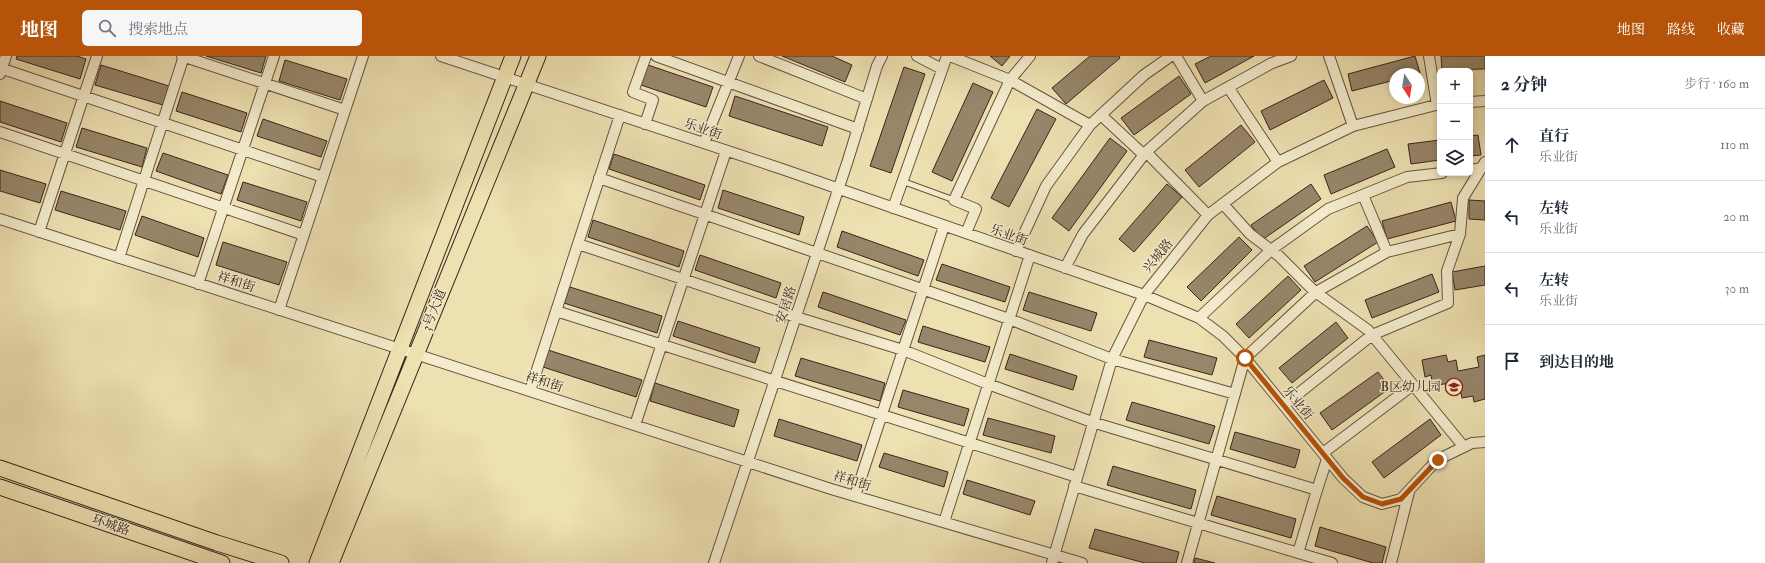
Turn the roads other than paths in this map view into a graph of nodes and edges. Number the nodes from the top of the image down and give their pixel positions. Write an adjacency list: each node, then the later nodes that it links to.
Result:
1 (6, 56): 25 (street)
2 (97, 56): 32 (street)
3 (184, 56): 29 (street); 42 (street)
4 (274, 56): 29 (street)
5 (363, 56): 39 (street)
6 (442, 56): 26 (street, 乐业街)
7 (513, 56): 26 (main road, 3号大道)
8 (538, 56): 30 (main road, 3号大道)
9 (646, 56): 43 (street)
10 (656, 56): 28 (street)
11 (739, 56): 28 (street)
12 (760, 56): 33 (street)
13 (882, 56): 33 (street, 安居路)
14 (917, 56): 24 (street)
15 (947, 56): 24 (street)
16 (950, 56): 27 (street)
17 (1030, 56): 27 (street)
18 (1171, 56): 41 (street)
19 (1176, 56): 35 (street)
20 (1291, 56): 23 (street)
21 (1329, 56): 45 (street)
22 (1429, 56): 34 (street)
23 (1280, 58): 31 (street)
24 (942, 69): 60 (street)
25 (1, 70): 32 (street)
26 (504, 78): 30 (street, 乐业街); 95 (main road, 3号大道)
27 (1010, 80): 44 (street); 63 (street)
28 (728, 82): 46 (street); 48 (street)
29 (265, 83): 39 (street); 49 (street)
30 (526, 84): 40 (street, 乐业街); 97 (main road, 3号大道)
31 (1228, 87): 35 (street); 53 (street)
32 (84, 96): 42 (street); 51 (street)
33 (867, 99): 46 (street, 安居路)
34 (1437, 99)
35 (1203, 101): 52 (street)
36 (1485, 101): 37 (street)
37 (1473, 102)
38 (1437, 104): 45 (street, 兴城路)
39 (345, 110): 57 (street)
40 (620, 115): 43 (street, 乐业街); 58 (street)
41 (1101, 115): 44 (street); 52 (street)
42 (163, 123): 49 (street); 59 (street)
43 (645, 124): 48 (street, 乐业街)
44 (1090, 125): 77 (street)
45 (1353, 126): 53 (street, 兴城路)
46 (858, 129): 61 (street, 安居路)
47 (0, 132): 51 (street)
48 (704, 143): 50 (street, 乐业街)
49 (243, 150): 57 (street); 65 (street)
50 (726, 151): 61 (street, 乐业街); 67 (street)
51 (65, 154): 59 (street); 71 (street)
52 (1145, 154): 68 (street); 82 (street)
53 (1278, 162): 64 (street, 兴城路)
54 (1484, 165): 55 (street); 73 (street)
55 (1473, 169)
56 (1437, 174): 62 (street)
57 (323, 176): 74 (street)
58 (599, 178): 67 (street); 75 (street)
59 (144, 180): 65 (street); 81 (street)
60 (902, 181): 63 (lane); 66 (street)
61 (839, 189): 66 (street, 乐业街); 78 (street, 安居路)
62 (1363, 195): 76 (street); 79 (street)
63 (954, 200): 72 (street)
64 (1223, 204): 68 (street, 兴城路); 76 (street)
65 (223, 208): 74 (street); 84 (street)
66 (893, 208): 70 (street, 乐业街)
67 (705, 214): 78 (street); 83 (street)
68 (1208, 215): 87 (street, 兴城路)
69 (0, 219): 71 (street, 祥和街)
70 (944, 226): 72 (street, 乐业街); 85 (street)
71 (39, 232): 81 (street, 祥和街)
72 (966, 233): 77 (street, 乐业街)
73 (1460, 234): 79 (street); 93 (street)
74 (304, 235): 88 (street)
75 (578, 244): 83 (street); 89 (street)
76 (1271, 250): 86 (street); 91 (street)
77 (1016, 251): 80 (street, 乐业街)
78 (818, 252): 85 (street); 90 (street, 安居路)
79 (1387, 252): 86 (street)
80 (1030, 256): 82 (street, 乐业街); 92 (street)
81 (119, 258): 84 (street, 祥和街)
82 (1065, 268): 87 (street, 乐业街)
83 (684, 279): 90 (street); 94 (street)
84 (198, 284): 88 (street, 祥和街)
85 (924, 289): 92 (street); 96 (street)
86 (1316, 292): 93 (street); 98 (street)
87 (1144, 295): 91 (street, 乐业街); 99 (street, 兴城路)
88 (279, 310): 95 (street, 祥和街)
89 (556, 311): 94 (street); 103 (street)
90 (796, 317): 96 (street); 100 (street, 安居路)
91 (1199, 318): 98 (street, 乐业街)
92 (1009, 319): 99 (street); 101 (street)
93 (1372, 335): 102 (street); 105 (street)
94 (662, 344): 100 (street); 108 (street)
95 (399, 350): 97 (street, 祥和街); 127 (main road, 3号大道)
96 (903, 350): 101 (street); 106 (street)
97 (416, 354): 103 (street, 祥和街); 128 (main road, 3号大道)
98 (1245, 358): 104 (street); 105 (street, 乐业街)
99 (1112, 359): 104 (street); 107 (street, 兴城路)
100 (775, 381): 106 (street); 114 (street, 安居路)
101 (988, 384): 107 (street); 110 (street)
102 (1413, 385): 111 (street); 112 (street)
103 (530, 391): 108 (street, 祥和街)
104 (1235, 394): 113 (street)
105 (1284, 405): 112 (street, 乐业街)
106 (882, 415): 110 (street); 120 (street)
107 (1092, 422): 113 (street); 116 (street, 兴城路)
108 (635, 425): 114 (street, 祥和街)
109 (1485, 442): 111 (street, 乐业街)
110 (969, 443): 116 (street); 121 (street)
111 (1464, 447): 119 (street, 乐业街)
112 (1325, 456): 118 (street); 119 (street, 乐业街)
113 (1216, 460): 118 (street); 122 (street)
114 (748, 462): 120 (street, 祥和街); 129 (street, 安居路)
115 (0, 468): 126 (main road)
116 (1075, 482): 122 (street); 124 (street, 兴城路)
117 (0, 487): 125 (main road, 环城路)
118 (1317, 490): 123 (street)
119 (1409, 490): 133 (street)
120 (855, 496): 121 (street, 祥和街)
121 (944, 522): 124 (street, 祥和街)
122 (1198, 523): 123 (street); 131 (street)
123 (1298, 553): 132 (street)
124 (1053, 559): 130 (street, 祥和街)
125 (222, 563)
126 (281, 563)
127 (317, 563)
128 (331, 563)
129 (714, 563)
130 (1082, 563)
131 (1187, 563)
132 (1332, 563)
133 (1391, 563)

